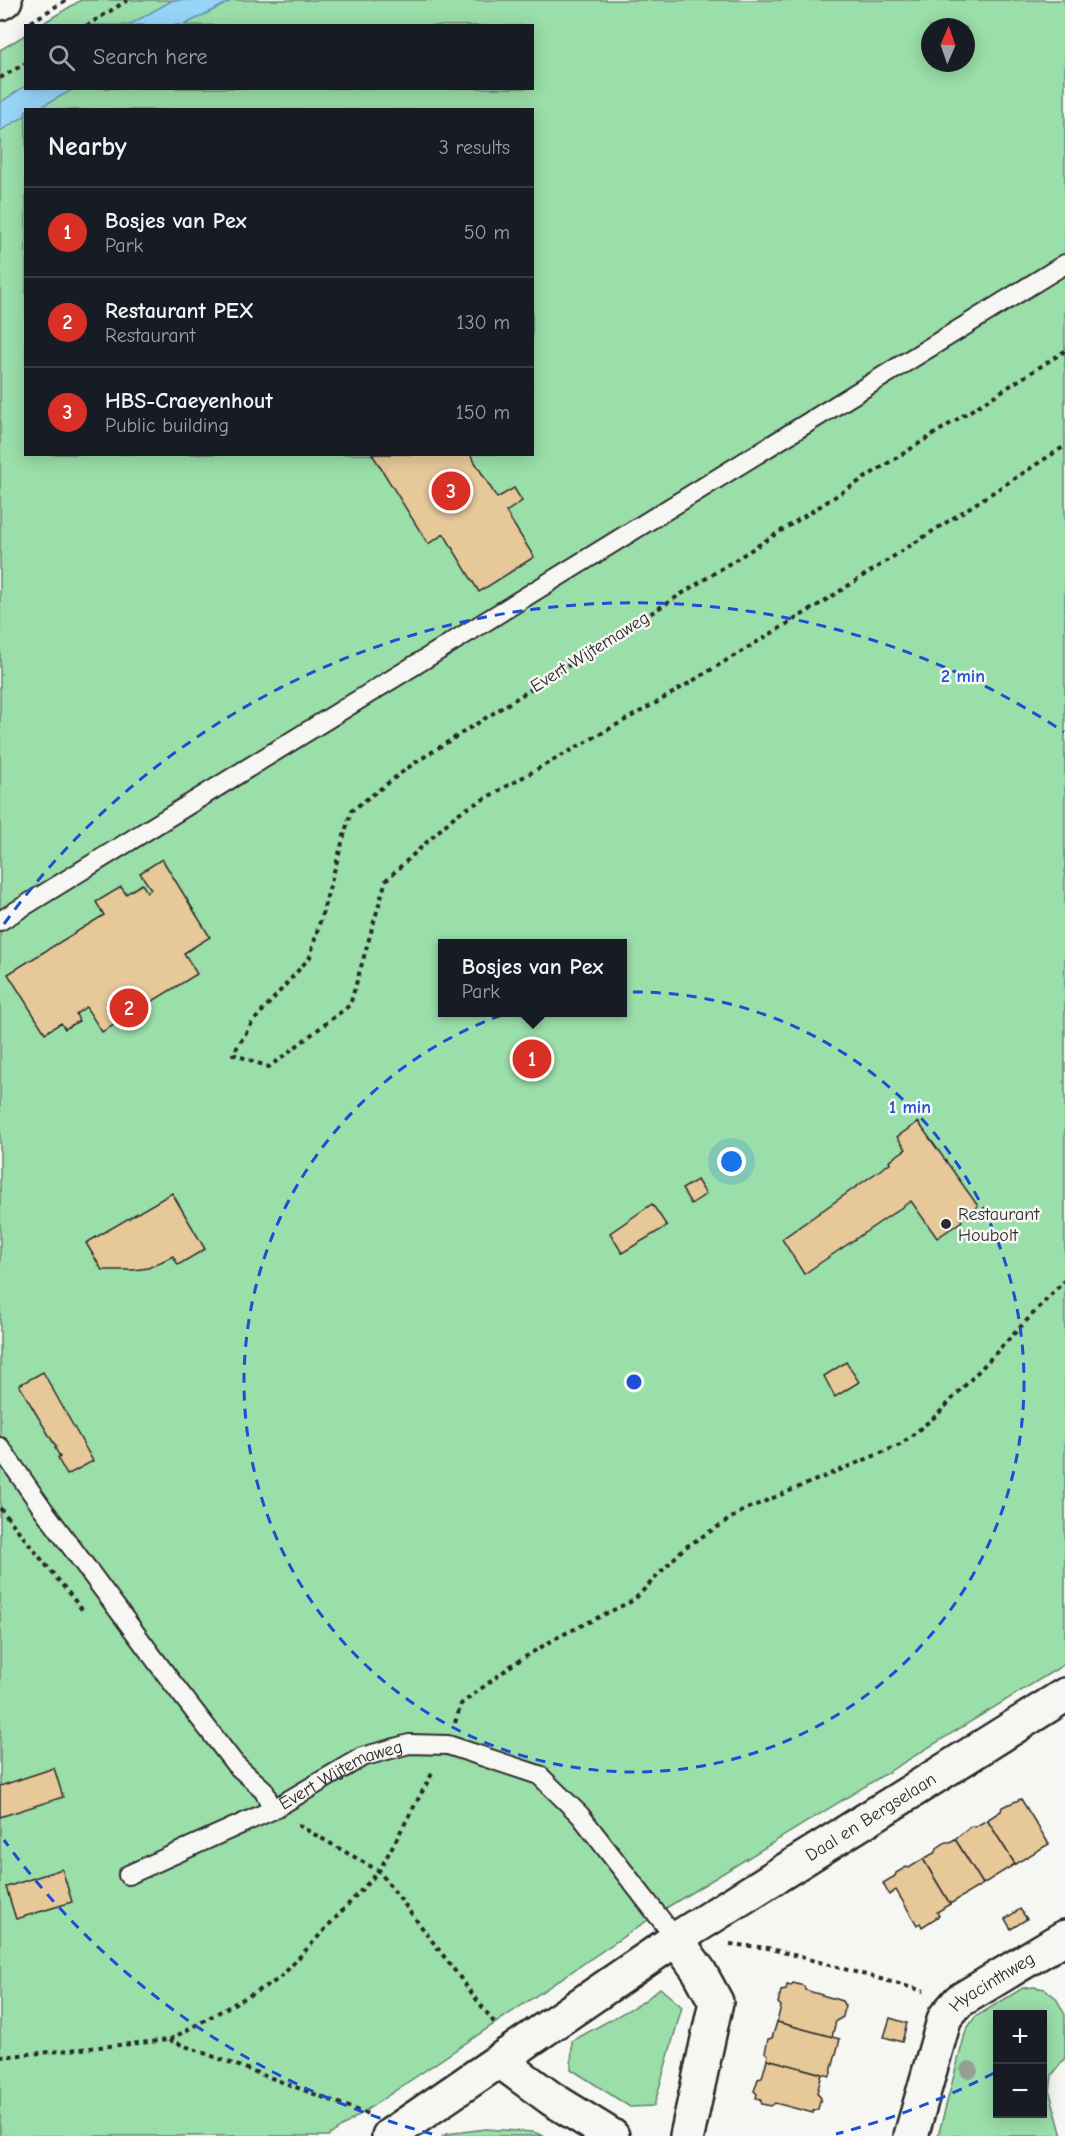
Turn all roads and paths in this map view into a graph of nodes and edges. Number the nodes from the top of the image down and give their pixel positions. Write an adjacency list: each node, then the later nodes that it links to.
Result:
1 (5, 0): 3 (street)
2 (128, 0): 4 (path)
3 (0, 3)
4 (89, 24)
5 (24, 64): 6 (path)
6 (0, 78)
7 (1065, 264): 10 (lane)
8 (1065, 351): 9 (path, Evert Wijtemaweg)
9 (1065, 446)
10 (0, 921)
11 (1065, 1280): 14 (path)
12 (0, 1447): 15 (lane, Evert Wijtemaweg)
13 (1065, 1695): 18 (street, Daal en Bergselaan)
14 (448, 1745): 15 (lane, Evert Wijtemaweg); 16 (path); 18 (lane, Evert Wijtemaweg)
15 (272, 1810): 16 (path); 17 (lane)
16 (378, 1871): 21 (path); 22 (path)
17 (128, 1875)
18 (676, 1939): 20 (path); 24 (street, Daal en Bergselaan); 27 (street)
19 (1062, 1946): 20 (street, Hyacinthweg)
20 (959, 2001): 28 (street, Hyacinthweg)
21 (483, 2007)
22 (169, 2040): 23 (path); 25 (path)
23 (0, 2057)
24 (500, 2061): 25 (street, Daal en Bergselaan); 26 (street)
25 (396, 2132)
26 (612, 2136)
27 (687, 2136)
28 (911, 2136)

